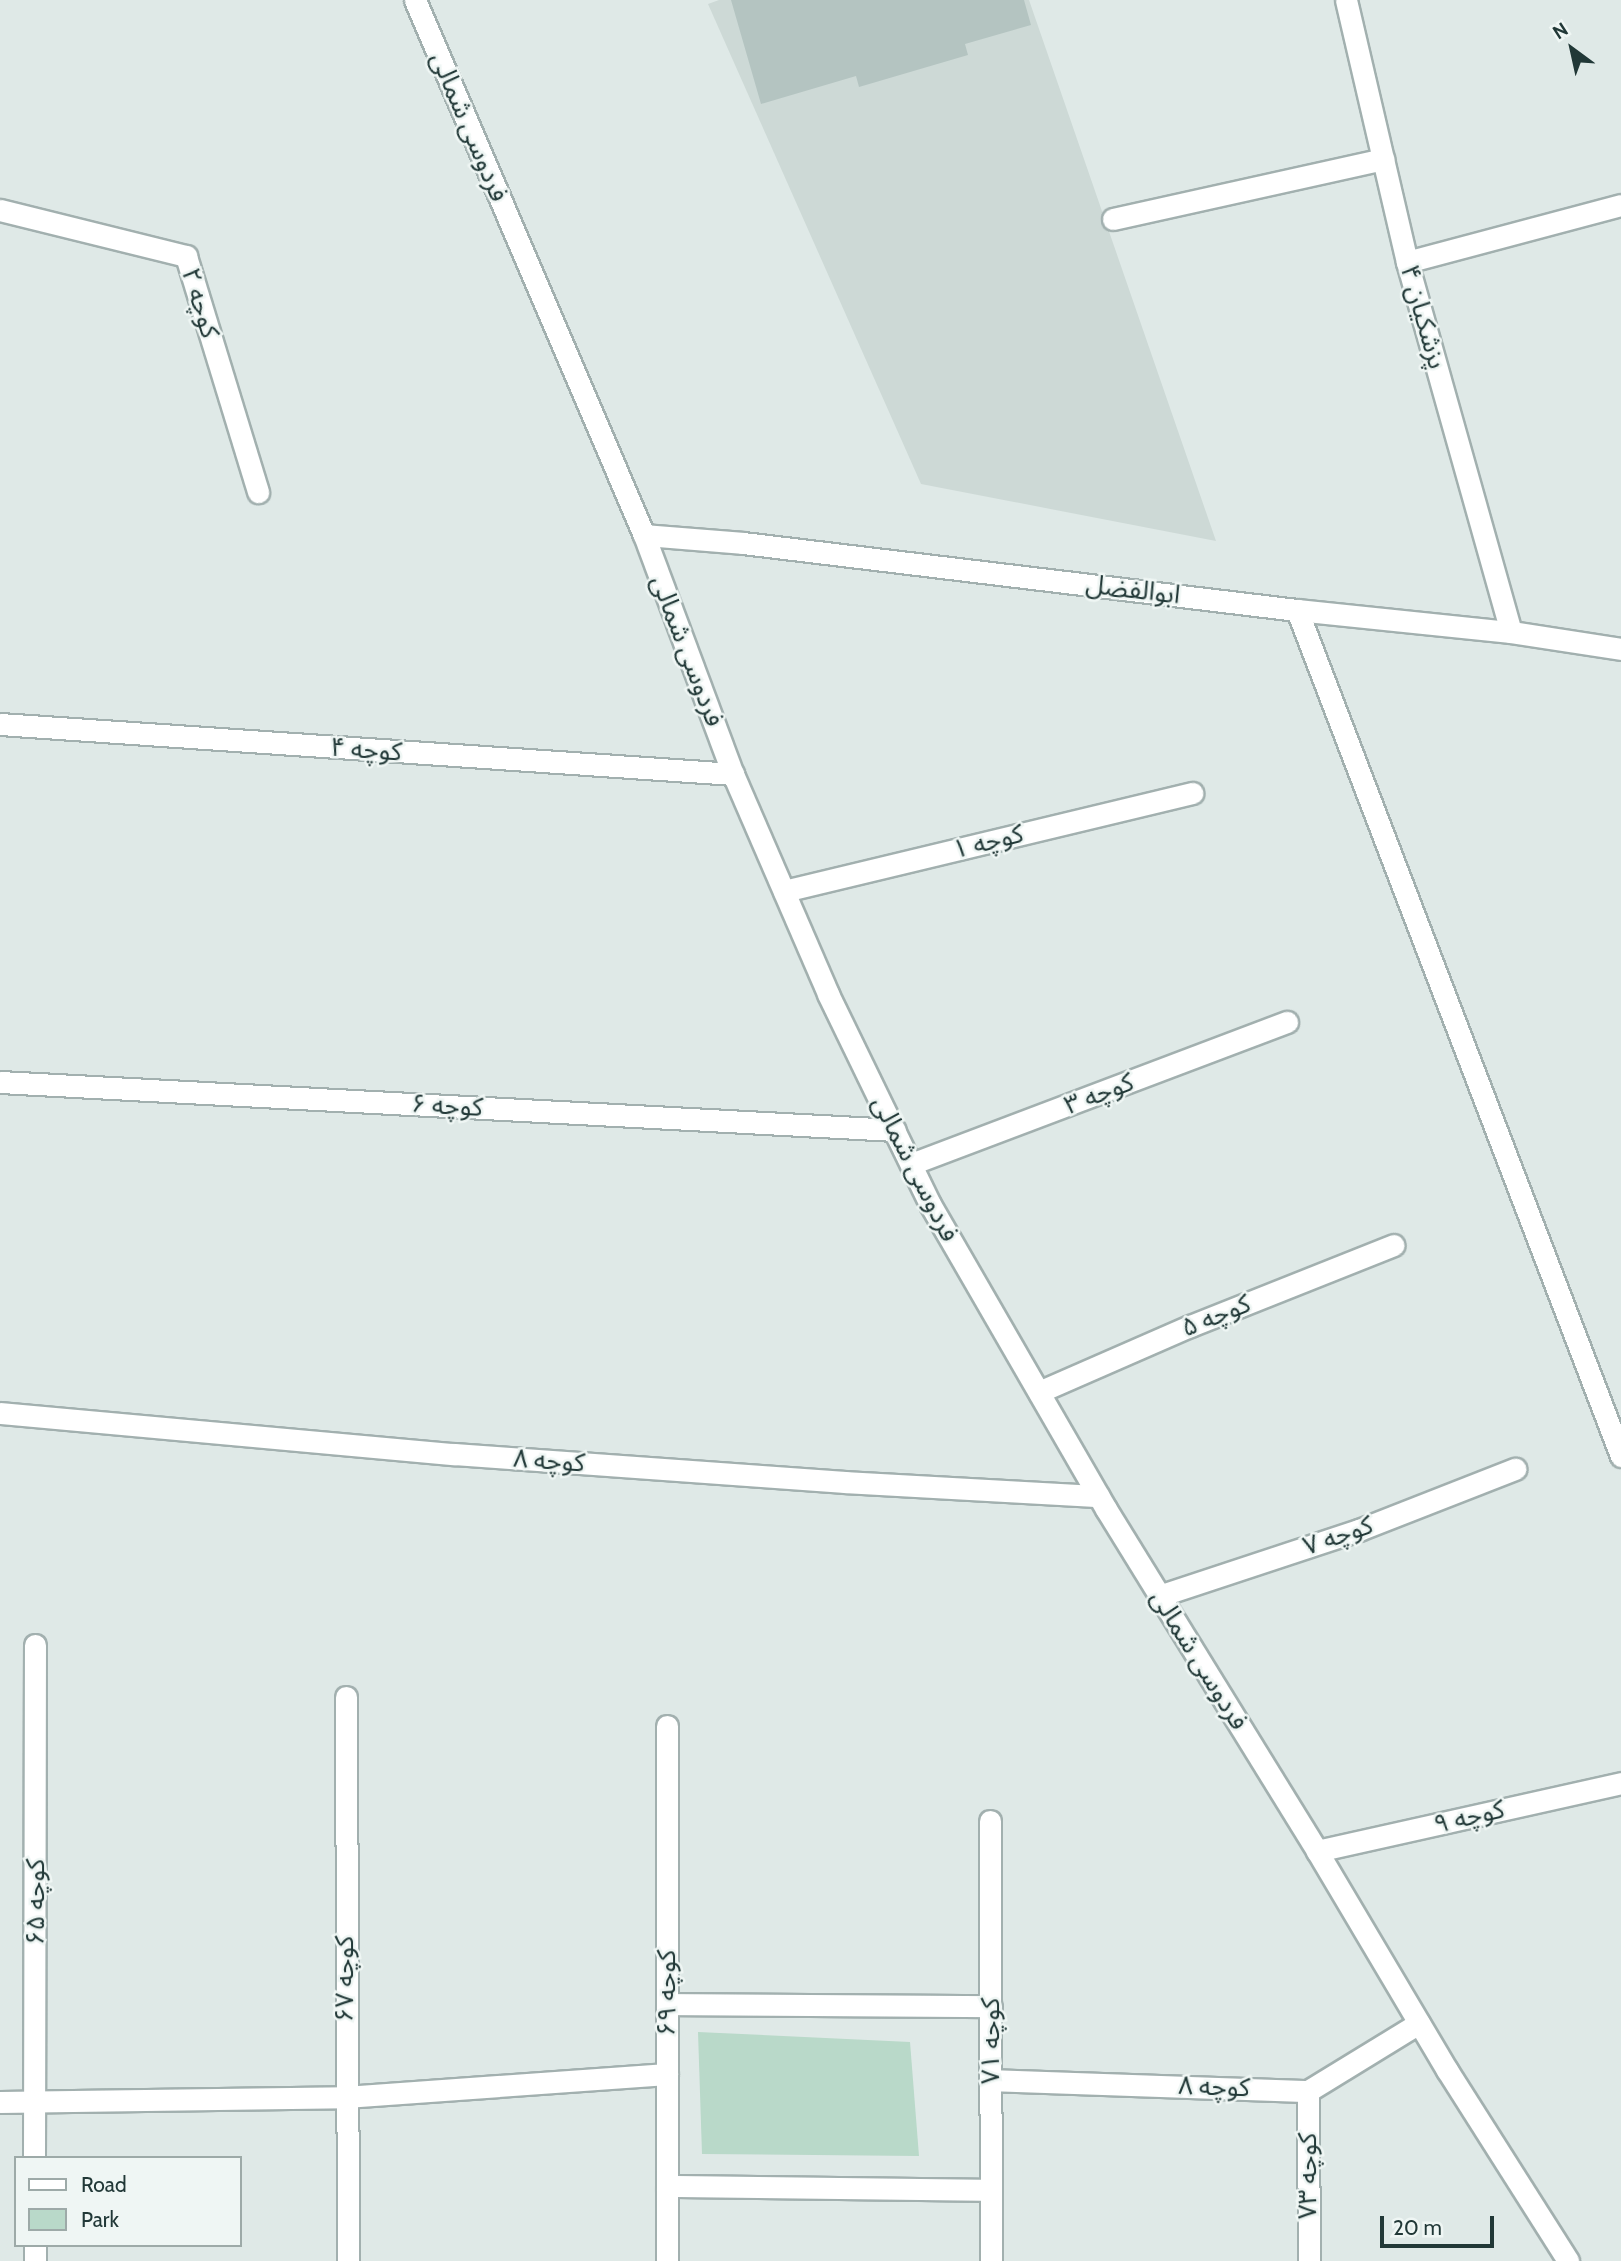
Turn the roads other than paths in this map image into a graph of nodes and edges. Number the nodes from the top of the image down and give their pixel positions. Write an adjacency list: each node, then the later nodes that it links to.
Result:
1 (415, 0): 9 (street, فردوسی شمالی)
2 (1346, 0): 3 (street, پزشکیان ۴)
3 (1382, 159): 6 (street); 7 (street, پزشکیان ۴)
4 (1621, 205): 7 (street)
5 (0, 210): 8 (street, کوچه ۲)
6 (1112, 219)
7 (1407, 262): 11 (street, پزشکیان ۴)
8 (258, 492)
9 (644, 535): 10 (street, ابوالفضل); 14 (street, فردوسی شمالی)
10 (1297, 610): 11 (street, ابوالفضل); 24 (street)
11 (1511, 632): 12 (street, ابوالفضل)
12 (1621, 649)
13 (0, 724): 14 (street, کوچه ۴)
14 (733, 774): 16 (street, فردوسی شمالی)
15 (1192, 793): 16 (street, کوچه ۱)
16 (784, 891): 19 (street, فردوسی شمالی)
17 (1287, 1022): 20 (street, کوچه ۳)
18 (0, 1082): 19 (street, کوچه ۶)
19 (895, 1130): 20 (street, فردوسی شمالی)
20 (911, 1164): 22 (street, فردوسی شمالی)
21 (1394, 1244): 22 (street, کوچه ۵)
22 (1039, 1392): 26 (street, فردوسی شمالی)
23 (0, 1413): 26 (street, کوچه ۸)
24 (1621, 1456)
25 (1515, 1469): 27 (street, کوچه ۷)
26 (1099, 1496): 27 (street, فردوسی شمالی)
27 (1159, 1596): 33 (street, فردوسی شمالی)
28 (35, 1645): 42 (street, کوچه ۶۵)
29 (346, 1697): 40 (street, کوچه ۶۷)
30 (667, 1726): 34 (street, کوچه ۶۹)
31 (1621, 1783): 33 (street, کوچه ۹)
32 (990, 1821): 35 (street, کوچه ۷۱)
33 (1317, 1851): 36 (street, فردوسی شمالی)
34 (667, 2004): 35 (street); 37 (street, کوچه ۶۹)
35 (991, 2006): 38 (street, کوچه ۷۱)
36 (1419, 2023): 39 (street); 50 (street, فردوسی شمالی)
37 (667, 2074): 40 (street); 44 (street, کوچه ۶۹)
38 (991, 2080): 39 (street, کوچه ۸); 45 (street, کوچه ۷۱)
39 (1308, 2091): 49 (street, کوچه ۷۳)
40 (345, 2097): 42 (street); 46 (street, کوچه ۶۷)
41 (0, 2102): 42 (street)
42 (36, 2102): 43 (street, کوچه ۶۵)
43 (34, 2156)
44 (667, 2186): 45 (street); 47 (street, کوچه ۶۹)
45 (990, 2190): 48 (street, کوچه ۷۱)
46 (348, 2261)
47 (667, 2261)
48 (990, 2261)
49 (1309, 2261)
50 (1568, 2261)

